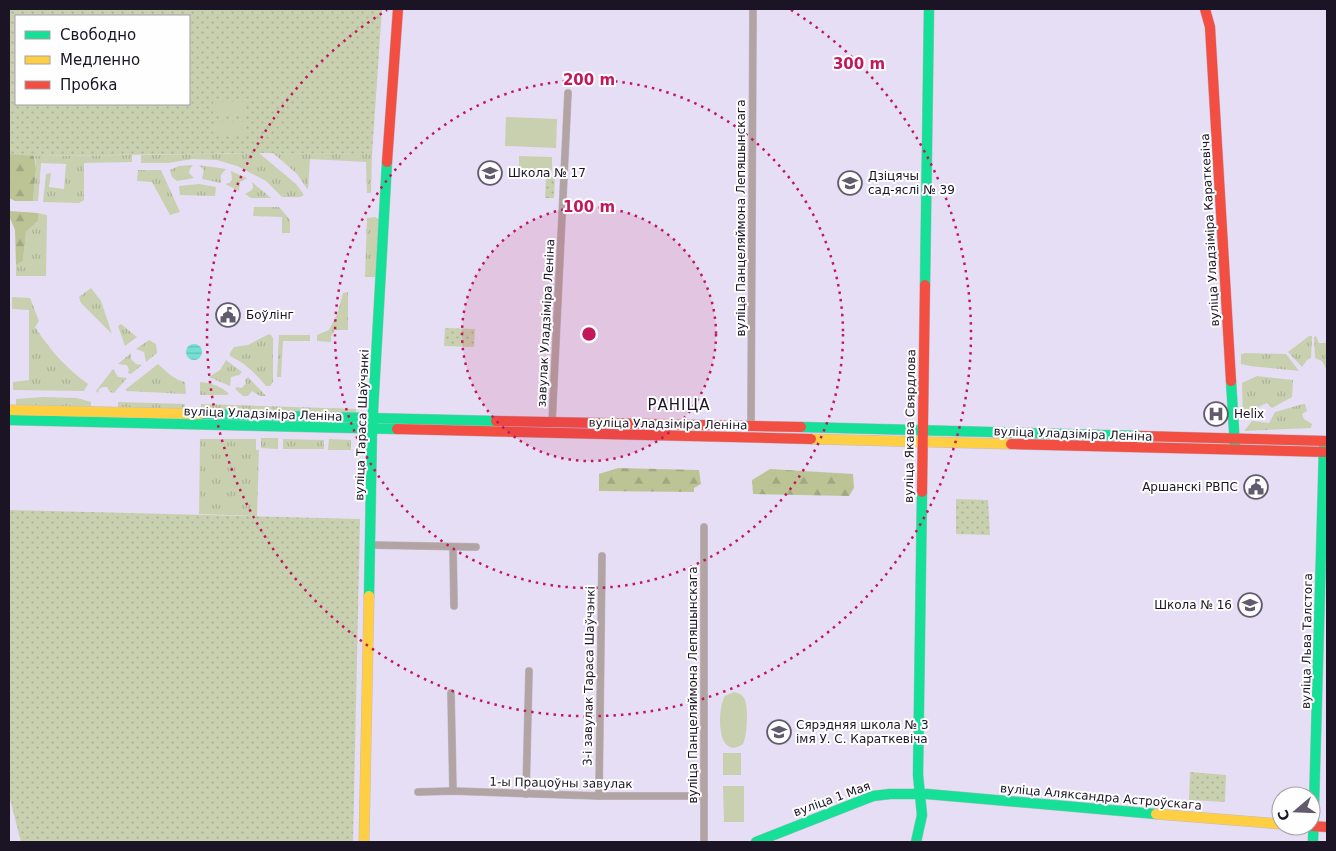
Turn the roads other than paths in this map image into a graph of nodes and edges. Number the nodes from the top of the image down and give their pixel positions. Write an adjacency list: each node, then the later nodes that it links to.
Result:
1 (398, 9): 9 (street, вуліца Тараса Шаўчэнкі)
2 (753, 9): 10 (street, вуліца Панцеляймона Лепяшынскага)
3 (929, 9): 11 (street, вуліца Якава Свярдлова)
4 (1205, 9): 13 (street, вуліца Уладзіміра Караткевіча)
5 (568, 93): 8 (street, завулак Уладзіміра Леніна)
6 (9, 410): 9 (street, вуліца Уладзіміра Леніна)
7 (9, 420): 9 (street, вуліца Уладзіміра Леніна)
8 (552, 423): 9 (street, вуліца Уладзіміра Леніна); 10 (street, вуліца Уладзіміра Леніна); 12 (street, завулак Уладзіміра Леніна)
9 (372, 424): 12 (street, вуліца Уладзіміра Леніна); 19 (street, вуліца Тараса Шаўчэнкі)
10 (750, 427): 11 (street, вуліца Уладзіміра Леніна)
11 (923, 430): 13 (street, вуліца Уладзіміра Леніна); 15 (street, вуліца Якава Свярдлова)
12 (552, 434): 15 (street, вуліца Уладзіміра Леніна)
13 (1234, 439): 14 (street, вуліца Уладзіміра Леніна); 16 (street, вуліца Уладзіміра Караткевіча)
14 (1325, 441): 17 (street, вуліца Льва Талстога)
15 (923, 443): 16 (street, вуліца Уладзіміра Леніна); 30 (street, вуліца Якава Свярдлова)
16 (1235, 450): 17 (street, вуліца Уладзіміра Леніна)
17 (1325, 452): 26 (street, вуліца Льва Талстога)
18 (704, 527): 32 (street, вуліца Панцеляймона Лепяшынскага)
19 (371, 545): 20 (street); 34 (street, вуліца Тараса Шаўчэнкі)
20 (453, 547): 21 (street); 23 (street)
21 (476, 547)
22 (602, 556): 31 (street, 3-і завулак Тараса Шаўчэнкі)
23 (454, 606)
24 (529, 671): 29 (street)
25 (451, 693): 28 (street)
26 (1314, 786)
27 (418, 792): 28 (street, 1-ы Працоўны завулак)
28 (453, 792): 29 (street, 1-ы Працоўны завулак)
29 (526, 794): 31 (street, 1-ы Працоўны завулак)
30 (920, 794): 33 (street, вуліца Аляксандра Астроўскага); 36 (street, вуліца 1 Мая); 37 (street, вуліца Якава Свярдлова)
31 (599, 796): 32 (street, 1-ы Працоўны завулак)
32 (704, 796): 35 (street, вуліца Панцеляймона Лепяшынскага)
33 (1271, 823)
34 (364, 842)
35 (704, 842)
36 (756, 842)
37 (916, 842)

